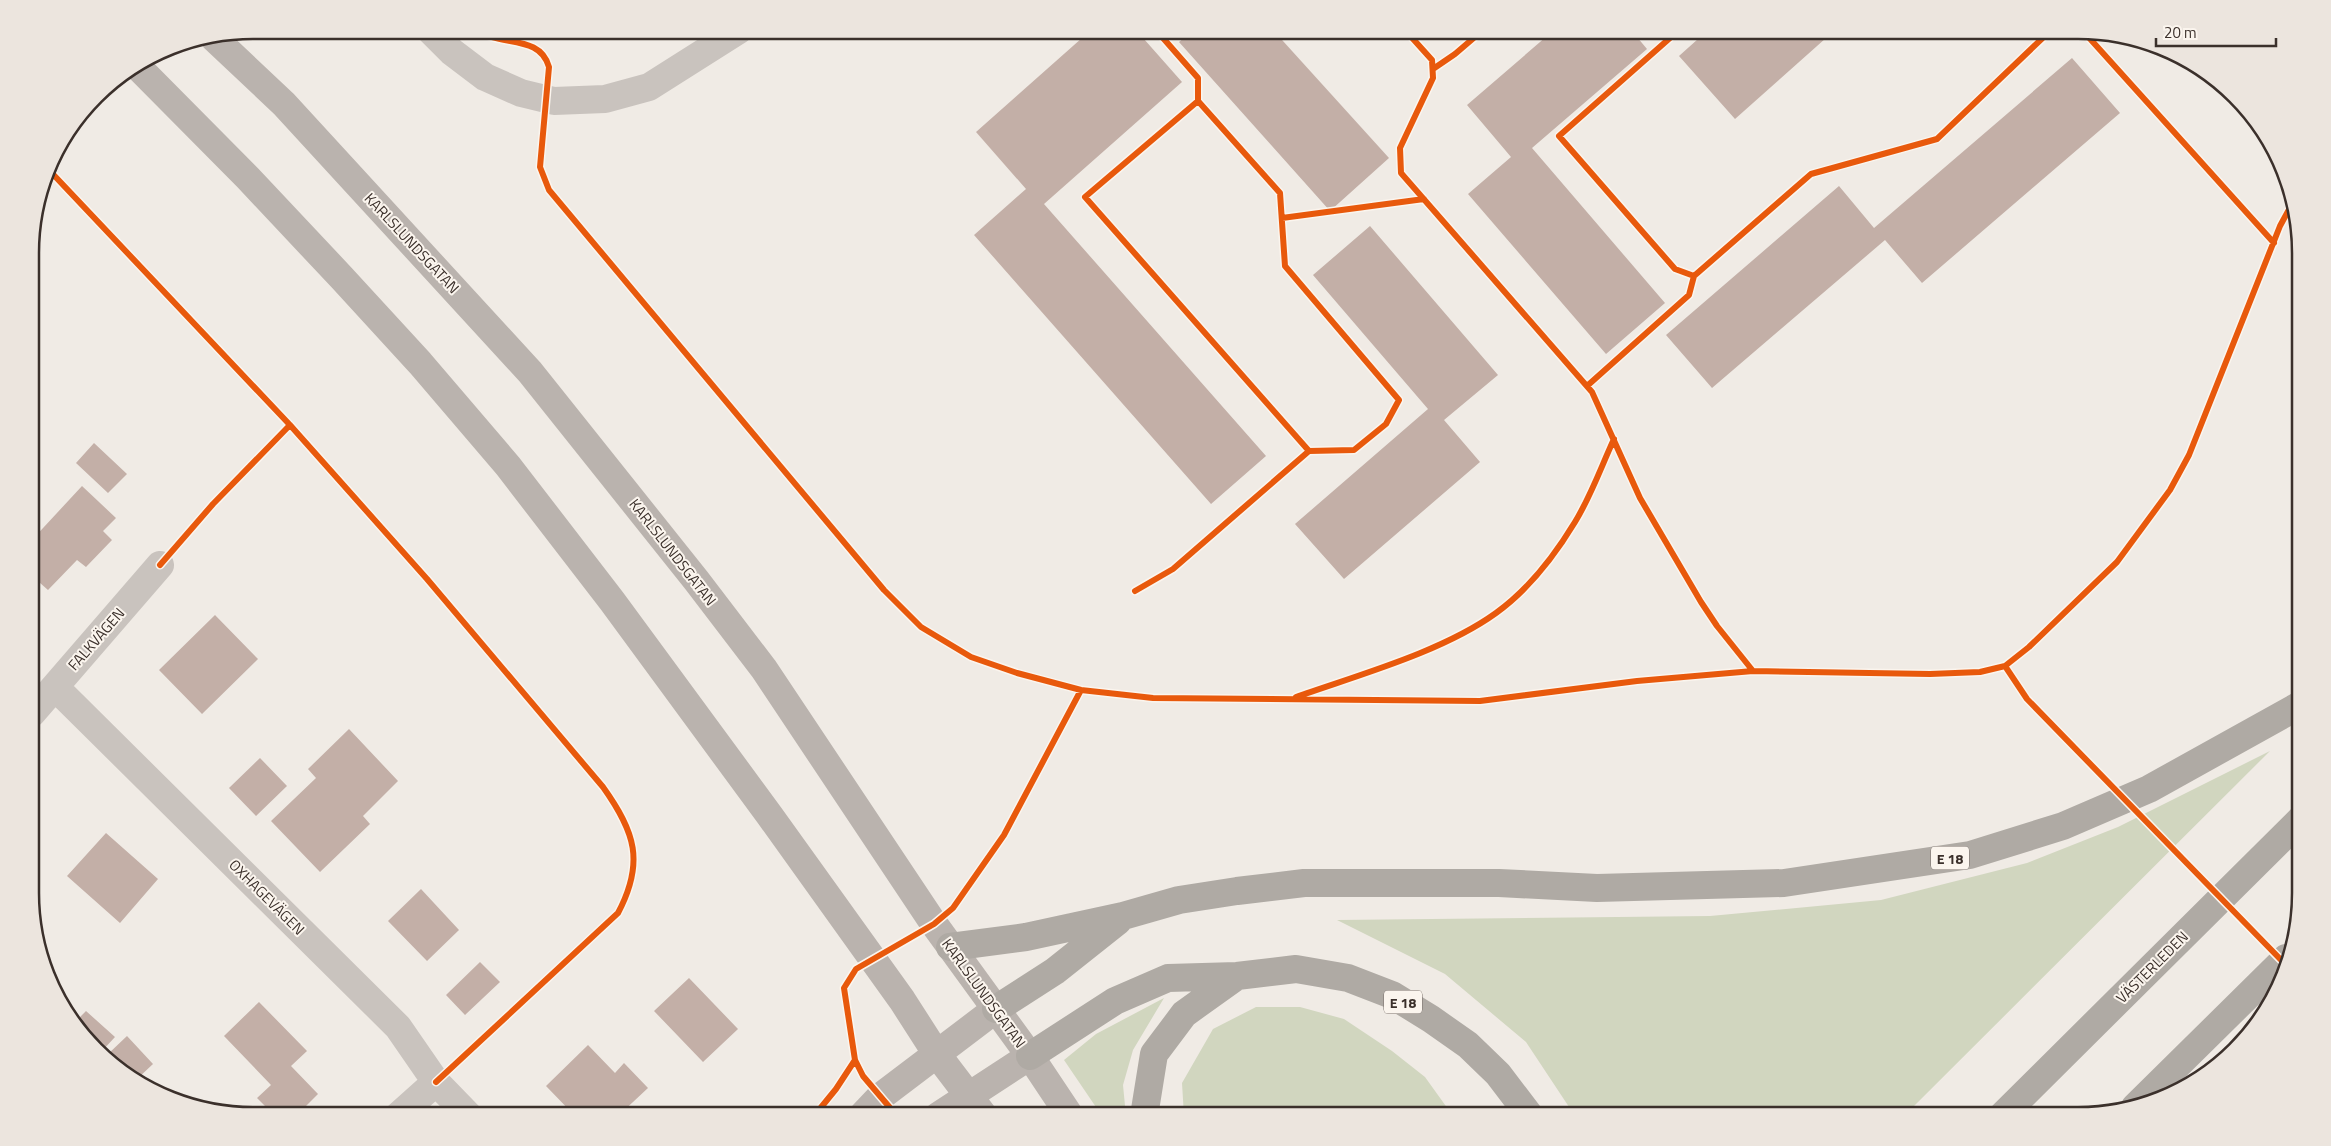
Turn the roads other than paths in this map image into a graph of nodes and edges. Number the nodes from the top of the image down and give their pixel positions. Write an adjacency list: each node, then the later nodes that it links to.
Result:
1 (439, 39): 2 (street)
2 (724, 39)
3 (218, 42): 11 (main road, KARLSLUNDSGATAN)
4 (141, 70): 15 (main road)
5 (160, 565): 6 (street, FALKVÄGEN)
6 (55, 687): 7 (street, FALKVÄGEN); 17 (street, OXHAGEVÄGEN)
7 (39, 705)
8 (2292, 709): 10 (highway, E 18)
9 (2292, 828): 26 (highway, VÄSTERLEDEN)
10 (1123, 916): 11 (highway, E 18); 14 (highway, E 18)
11 (950, 946): 14 (main road, KARLSLUNDSGATAN)
12 (2280, 964): 18 (highway)
13 (1237, 976): 16 (highway, E 18); 24 (highway, E 18); 25 (highway, E 18)
14 (996, 1009): 15 (main road, E 18); 16 (main road, KARLSLUNDSGATAN)
15 (936, 1053): 19 (main road); 22 (main road)
16 (1030, 1056): 19 (main road, E 18); 23 (main road, KARLSLUNDSGATAN)
17 (436, 1082): 20 (street); 21 (street, OXHAGEVÄGEN)
18 (2146, 1096)
19 (976, 1105)
20 (408, 1107)
21 (460, 1107)
22 (871, 1107)
23 (1064, 1107)
24 (1145, 1107)
25 (1523, 1107)
26 (2011, 1107)

